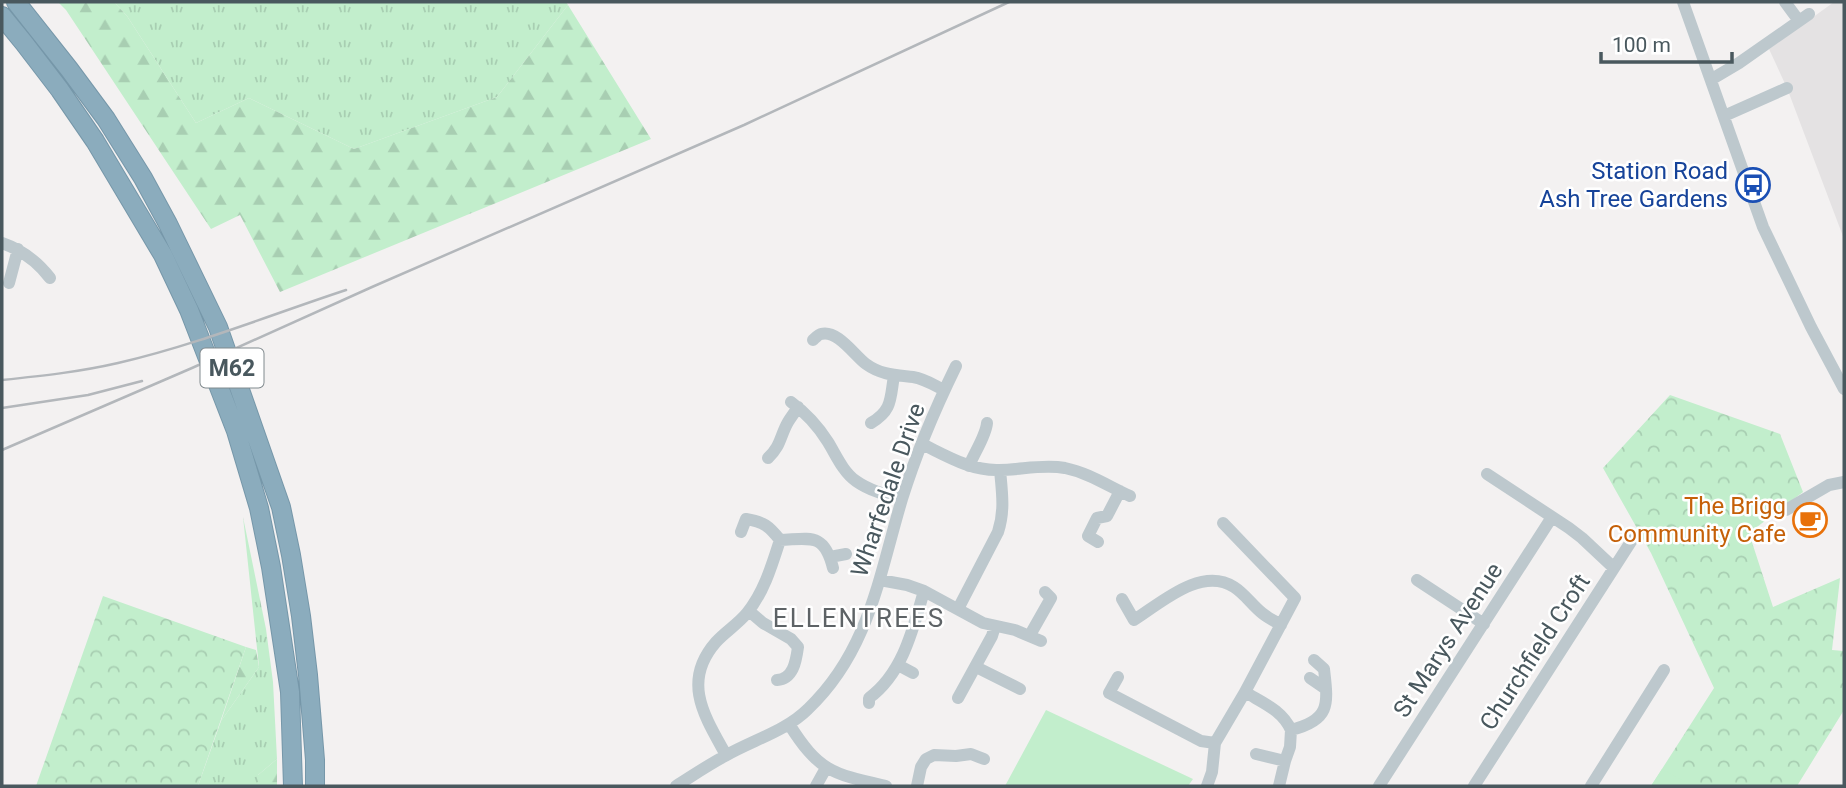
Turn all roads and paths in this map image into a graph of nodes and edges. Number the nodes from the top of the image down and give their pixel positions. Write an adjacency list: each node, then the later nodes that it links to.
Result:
1 (16, 2): 69 (highway, M62)
2 (1684, 2): 5 (street)
3 (1785, 2): 5 (street)
4 (2, 16): 68 (highway, M62)
5 (1712, 79): 7 (street)
6 (1787, 88): 7 (street)
7 (1724, 116): 15 (street)
8 (2, 243): 9 (street)
9 (18, 250): 10 (street); 11 (street)
10 (50, 278)
11 (9, 283)
12 (818, 333): 14 (street)
13 (956, 366): 16 (street, Wharfedale Drive)
14 (894, 376): 16 (street); 17 (street)
15 (1844, 389)
16 (944, 390): 19 (street, Wharfedale Drive)
17 (871, 423)
18 (987, 423): 21 (street)
19 (922, 444): 21 (street); 25 (street, Wharfedale Drive)
20 (768, 457): 25 (street)
21 (969, 466): 22 (street)
22 (1000, 470): 32 (street); 40 (street)
23 (1487, 474): 27 (street)
24 (1844, 482): 26 (street)
25 (902, 499): 35 (street, Wharfedale Drive)
26 (1786, 510)
27 (1552, 517): 34 (street); 42 (street, St Marys Avenue)
28 (1223, 523): 43 (street)
29 (740, 532): 30 (street)
30 (780, 540): 33 (street); 41 (street)
31 (1632, 541): 34 (street, Churchfield Croft)
32 (1098, 542)
33 (846, 554)
34 (1614, 568): 77 (street, Churchfield Croft)
35 (880, 580): 37 (street); 58 (street, Wharfedale Drive)
36 (1417, 580): 42 (street)
37 (924, 591): 40 (street); 46 (street)
38 (1122, 599): 43 (street)
39 (1065, 603): 44 (street)
40 (958, 609): 44 (street)
41 (749, 611): 52 (street); 64 (street)
42 (1484, 624): 76 (street, St Marys Avenue)
43 (1281, 625): 55 (street)
44 (995, 626): 47 (street)
45 (1314, 660): 54 (street)
46 (898, 664): 49 (street); 56 (street)
47 (976, 667): 53 (street); 57 (street)
48 (1664, 670): 78 (street)
49 (913, 673)
50 (1118, 677): 61 (street)
51 (1310, 678): 54 (street)
52 (784, 683)
53 (1020, 689)
54 (1326, 690): 59 (street)
55 (1245, 692): 59 (street); 61 (street)
56 (867, 698)
57 (958, 698)
58 (789, 724): 64 (street, Wharfedale Drive); 67 (street)
59 (1291, 730): 66 (street)
60 (980, 741): 62 (street)
61 (1215, 743): 74 (street)
62 (971, 754): 65 (street); 73 (street)
63 (1256, 754): 66 (street)
64 (726, 755): 70 (street, Wharfedale Drive)
65 (984, 759)
66 (1285, 761): 75 (street)
67 (826, 768): 71 (street); 72 (street)
68 (293, 786)
69 (315, 786)
70 (676, 786)
71 (816, 786)
72 (886, 786)
73 (917, 786)
74 (1207, 786)
75 (1279, 786)
76 (1379, 786)
77 (1474, 786)
78 (1591, 786)

